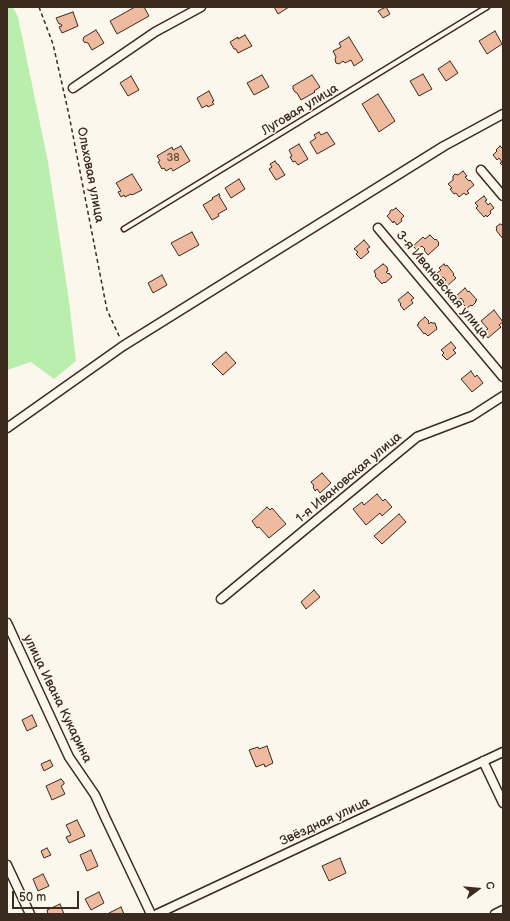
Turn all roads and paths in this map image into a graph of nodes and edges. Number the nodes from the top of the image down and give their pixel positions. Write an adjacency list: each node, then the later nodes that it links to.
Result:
1 (39, 7): 10 (path, Ольховая улица)
2 (201, 7): 4 (street)
3 (487, 7): 9 (lane, Луговая улица)
4 (74, 88)
5 (503, 114): 10 (street)
6 (481, 170): 7 (street)
7 (503, 196)
8 (378, 228): 11 (street, 3-я Ивановская улица)
9 (124, 230)
10 (123, 346): 13 (street)
11 (503, 377)
12 (503, 396): 14 (street, 1-я Ивановская улица)
13 (7, 428)
14 (221, 599)
15 (7, 623): 22 (street, улица Ивана Кукарина)
16 (503, 752): 17 (street, Звёздная улица)
17 (483, 761): 18 (street); 23 (street, Звёздная улица)
18 (503, 802)
19 (7, 865): 21 (street)
20 (503, 910): 24 (street)
21 (30, 914)
22 (151, 914)
23 (157, 914)
24 (495, 914)

